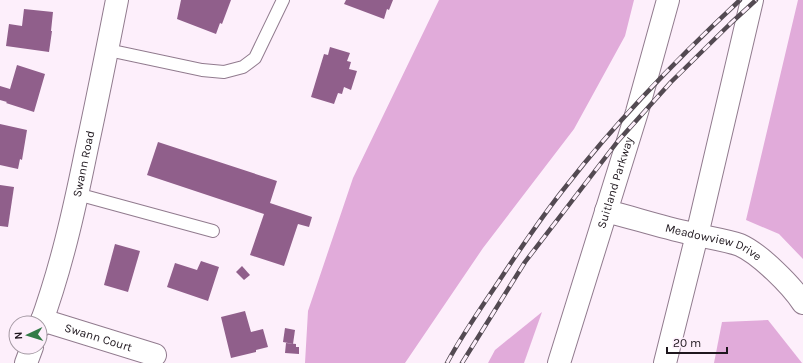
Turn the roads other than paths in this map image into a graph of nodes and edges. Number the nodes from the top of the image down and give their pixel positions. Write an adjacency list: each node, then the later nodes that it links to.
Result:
1 (117, 0): 5 (main road, Swann Road)
2 (283, 0): 5 (lane)
3 (668, 0): 7 (main road, Suitland Parkway)
4 (752, 0): 9 (main road)
5 (108, 50): 6 (main road, Swann Road)
6 (77, 194): 8 (lane); 11 (main road, Swann Road)
7 (606, 211): 9 (main road, Meadowview Drive); 14 (main road, Suitland Parkway)
8 (213, 231)
9 (697, 235): 10 (main road, Meadowview Drive); 15 (main road)
10 (803, 303)
11 (44, 315)
12 (48, 325): 13 (main road, Swann Court)
13 (156, 355)
14 (559, 363)
15 (665, 363)

